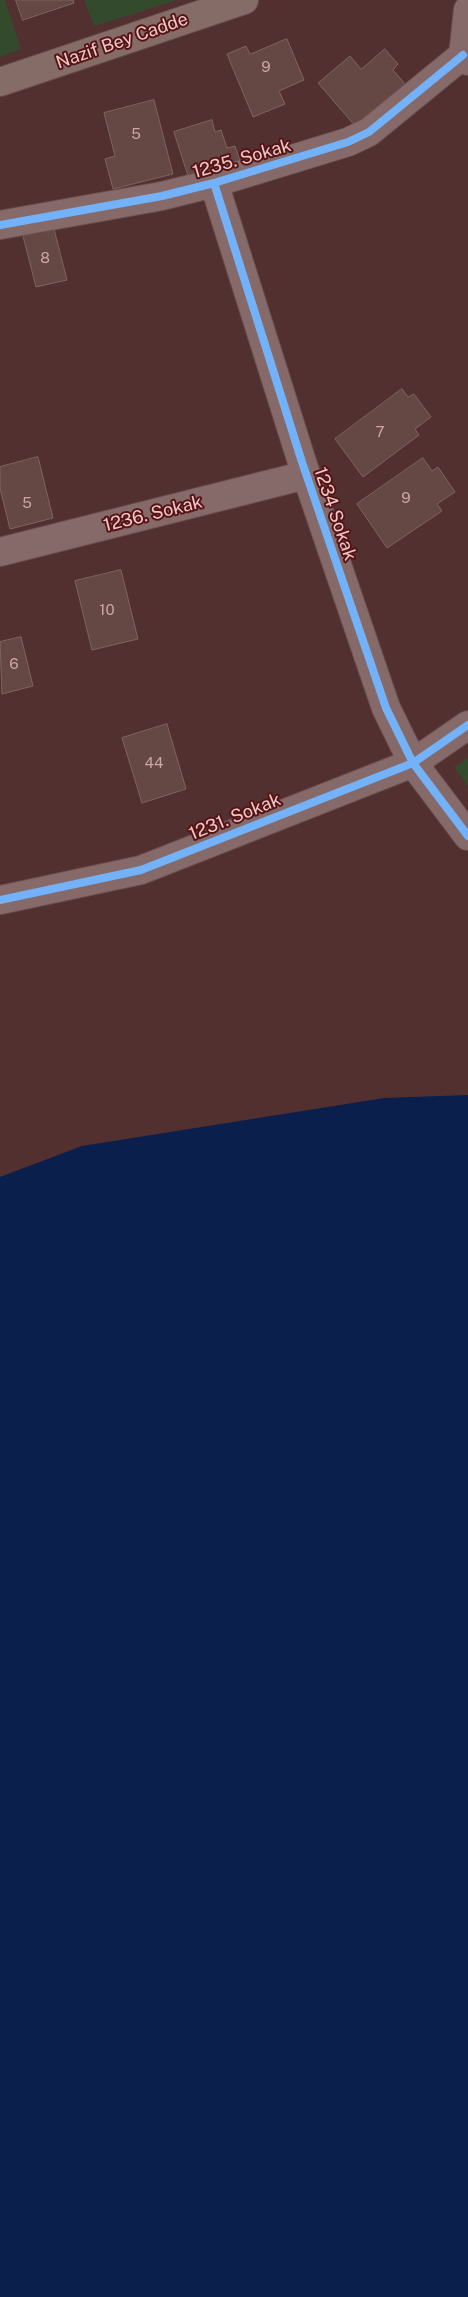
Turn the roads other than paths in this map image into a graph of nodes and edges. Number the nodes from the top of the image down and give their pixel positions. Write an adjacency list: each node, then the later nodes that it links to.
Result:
1 (244, 0): 4 (street, Nazif Bey Cadde)
2 (468, 10): 3 (street)
3 (466, 58): 5 (street, 1235. Sokak)
4 (0, 82)
5 (214, 183): 6 (street, 1235. Sokak); 7 (street, 1234 Sokak)
6 (0, 225)
7 (306, 475): 8 (street, 1236. Sokak); 10 (street, 1234 Sokak)
8 (0, 552)
9 (468, 725): 10 (street, 1231. Sokak)
10 (413, 763): 11 (street, 1234 Sokak); 12 (street, 1231. Sokak)
11 (468, 836)
12 (0, 900)

